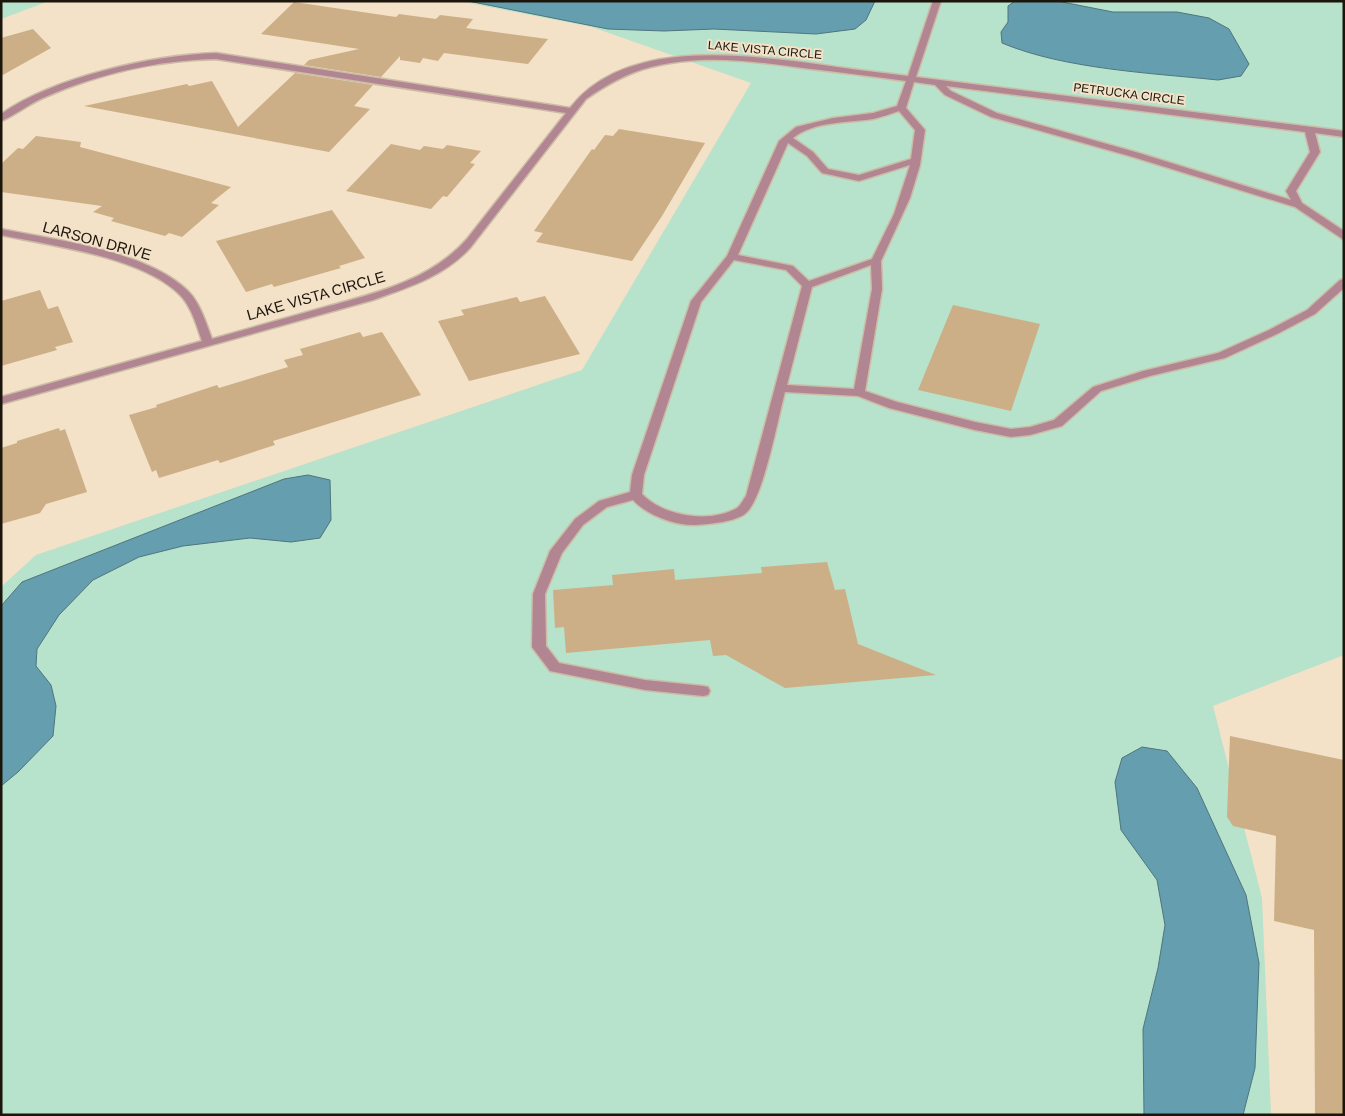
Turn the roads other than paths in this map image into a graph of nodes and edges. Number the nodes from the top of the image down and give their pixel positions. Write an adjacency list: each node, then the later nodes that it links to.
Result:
1 (937, 1): 2 (street)
2 (911, 79): 3 (street, PETRUCKA CIRCLE); 4 (street); 5 (street, LAKE VISTA CIRCLE)
3 (938, 82): 7 (street, PETRUCKA CIRCLE); 11 (street)
4 (901, 108): 9 (street); 10 (street)
5 (571, 111): 6 (street); 18 (street, LAKE VISTA CIRCLE)
6 (1, 118)
7 (1308, 129): 8 (street, PETRUCKA CIRCLE); 11 (street)
8 (1344, 134)
9 (787, 138): 10 (street); 14 (street)
10 (915, 161): 15 (street)
11 (1298, 205): 13 (street)
12 (1, 232): 18 (street, LARSON DRIVE)
13 (1344, 237)
14 (732, 257): 17 (street); 22 (street)
15 (876, 261): 17 (street); 20 (street)
16 (1344, 282): 20 (street)
17 (807, 285): 19 (street)
18 (208, 342): 21 (street, LAKE VISTA CIRCLE)
19 (780, 388): 20 (street); 22 (street)
20 (859, 393)
21 (1, 401)
22 (636, 495): 23 (street)
23 (703, 691)

